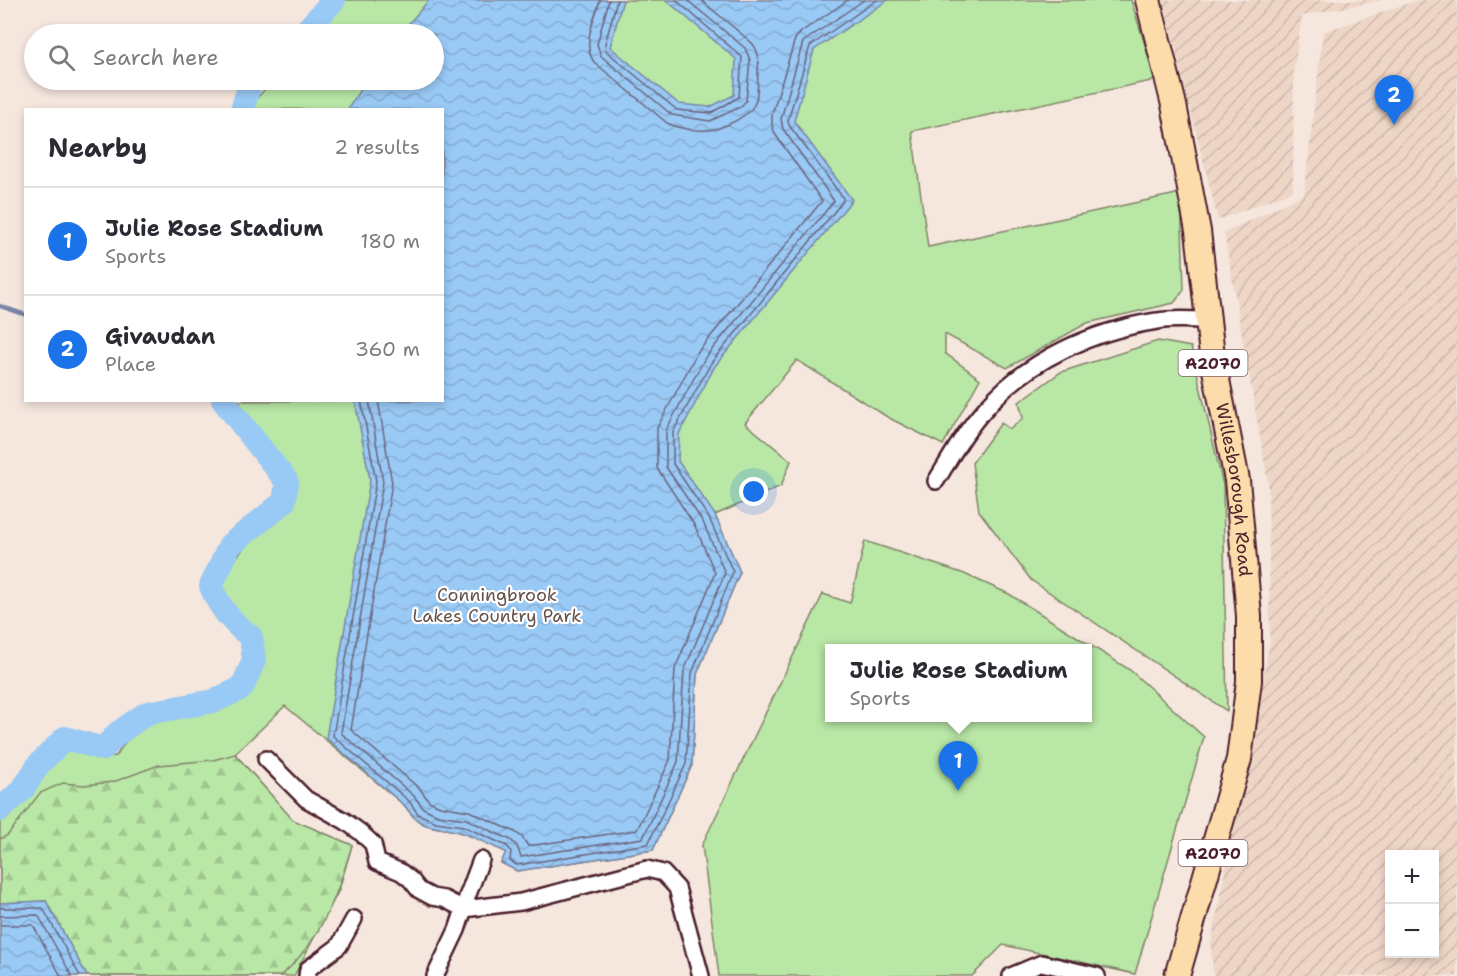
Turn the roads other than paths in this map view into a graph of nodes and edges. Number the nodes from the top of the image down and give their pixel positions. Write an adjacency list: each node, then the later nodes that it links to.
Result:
1 (1148, 0): 2 (main road, Willesborough Road / A2070)
2 (1208, 320): 3 (street); 13 (main road, Willesborough Road / A2070)
3 (936, 482)
4 (266, 759): 6 (street)
5 (481, 860): 6 (street)
6 (464, 909): 9 (street); 10 (street)
7 (354, 919): 8 (street)
8 (307, 976)
9 (435, 976)
10 (701, 976)
11 (1011, 976): 12 (street)
12 (1097, 976)
13 (1177, 976)

